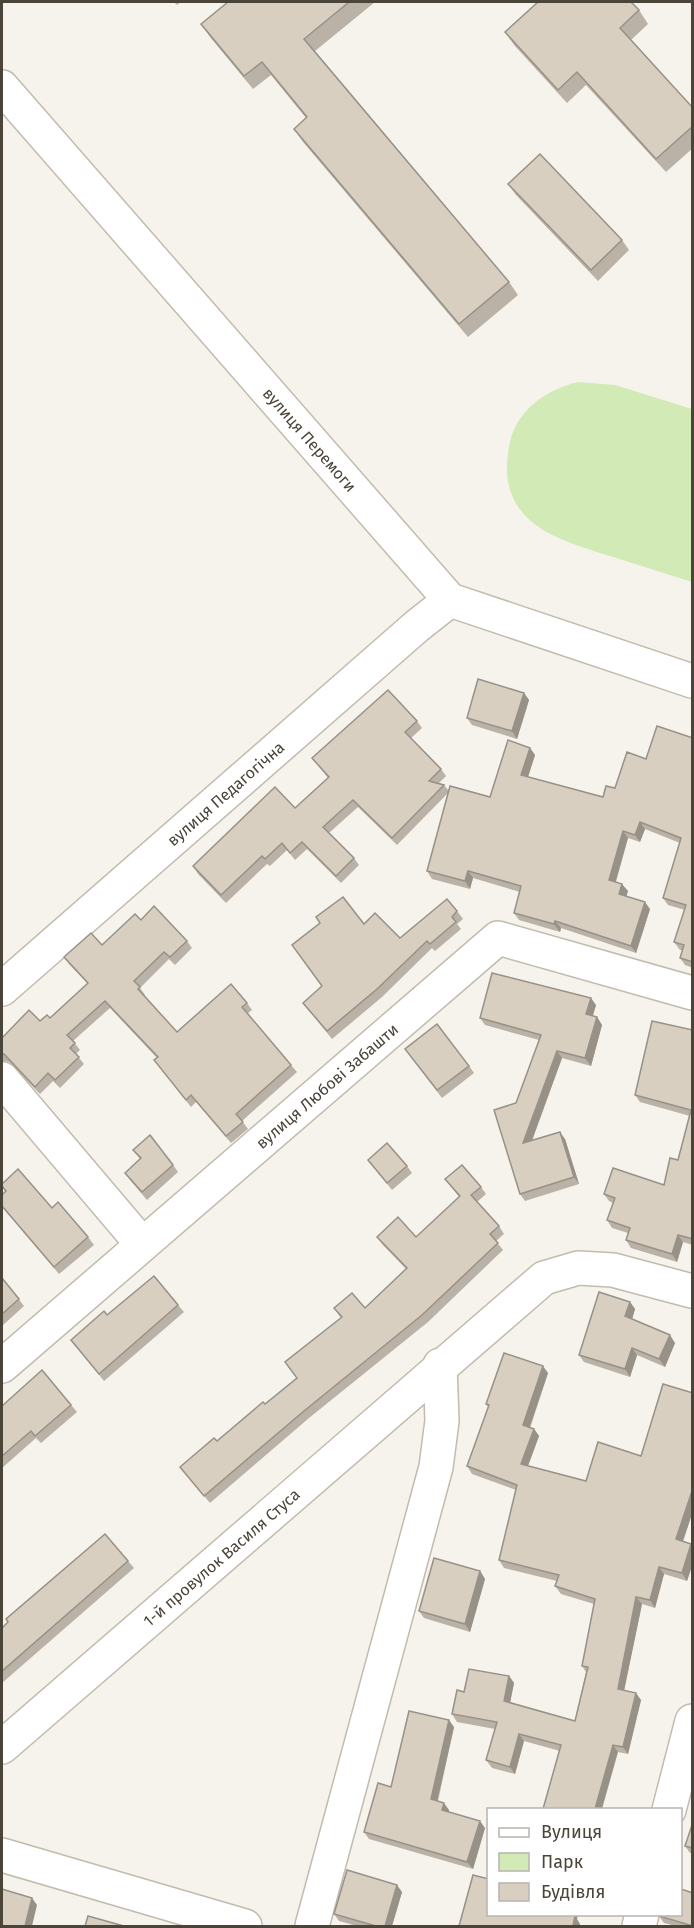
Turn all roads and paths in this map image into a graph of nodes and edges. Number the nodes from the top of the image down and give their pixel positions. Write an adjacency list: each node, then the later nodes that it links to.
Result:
1 (2, 87): 2 (street, вулиця Перемоги)
2 (450, 600): 3 (street); 4 (street, вулиця Педагогічна)
3 (693, 681)
4 (2, 989)
5 (693, 993): 7 (street, вулиця Любові Забашти)
6 (2, 1079): 7 (street)
7 (142, 1244): 10 (street, вулиця Любові Забашти)
8 (693, 1292): 9 (street, 1-й провулок Василя Стуса)
9 (440, 1365): 12 (street, 1-й провулок Василя Стуса); 16 (street)
10 (2, 1366)
11 (693, 1721): 13 (street)
12 (2, 1748)
13 (669, 1808)
14 (2, 1855): 15 (street)
15 (245, 1926)
16 (312, 1926)

